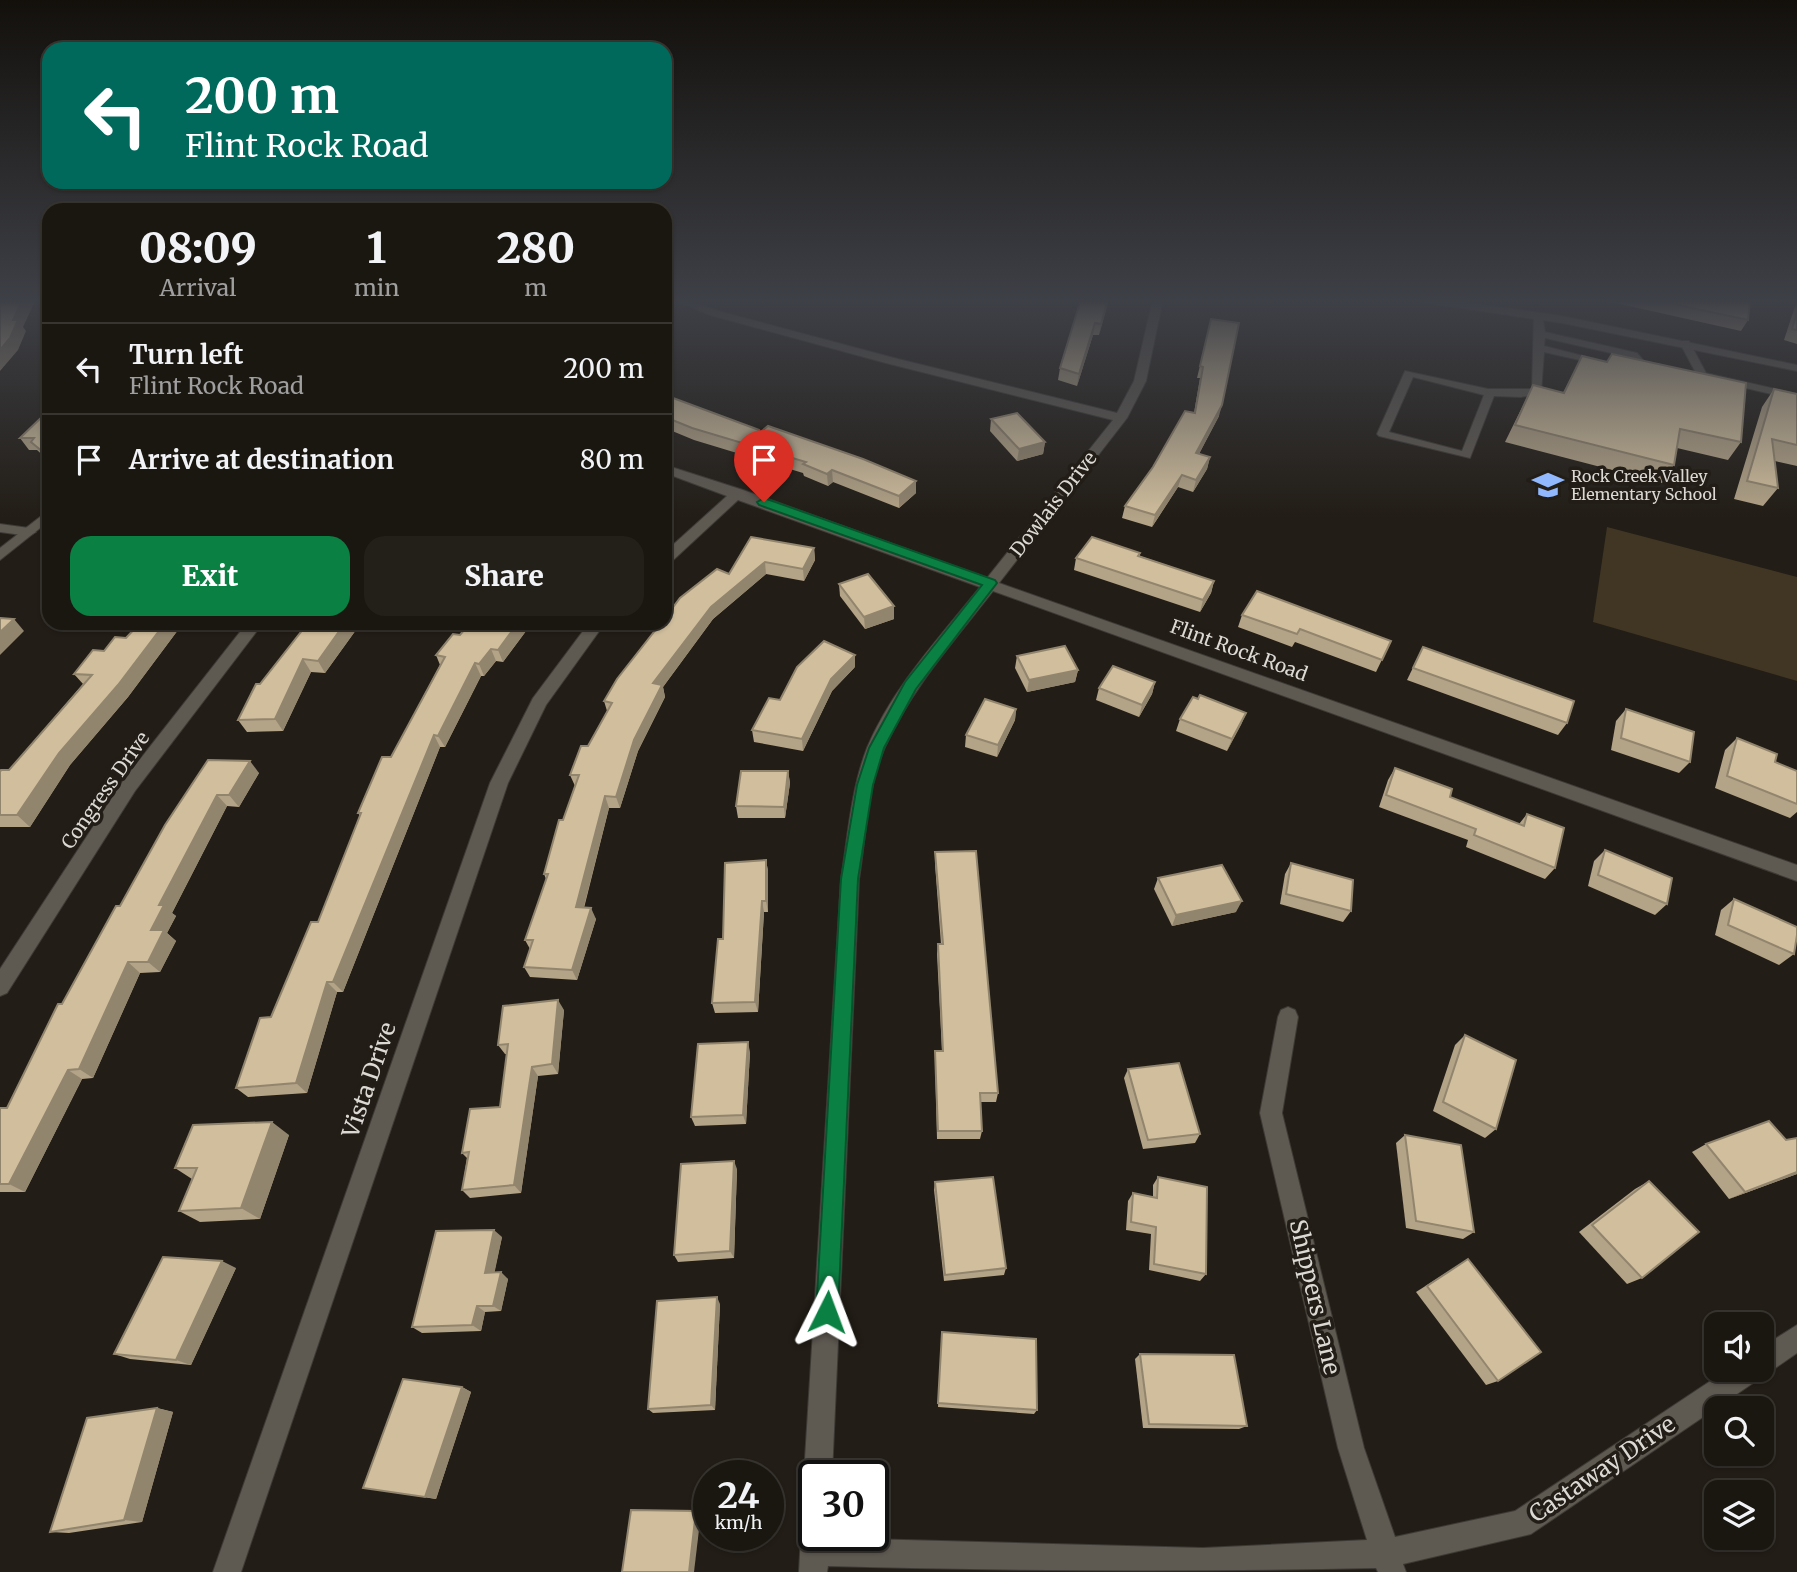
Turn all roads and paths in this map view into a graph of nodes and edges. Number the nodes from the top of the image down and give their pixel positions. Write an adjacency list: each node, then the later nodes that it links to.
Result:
1 (938, 372): 7 (street)
2 (1142, 372): 7 (street, Dowlais Drive)
3 (1538, 372): 5 (lane)
4 (1701, 372): 6 (lane)
5 (1490, 391): 5 (lane)
6 (1797, 397)
7 (1121, 418): 15 (street, Dowlais Drive)
8 (672, 471): 9 (street, Flint Rock Road)
9 (738, 493): 13 (street); 15 (street, Flint Rock Road)
10 (42, 520): 12 (street)
11 (0, 528): 12 (street)
12 (29, 532): 14 (street)
13 (672, 554)
14 (0, 555)
15 (990, 583): 18 (street, Flint Rock Road); 24 (street, Dowlais Drive)
16 (250, 630): 19 (street, Congress Drive)
17 (592, 630): 27 (street, Vista Drive)
18 (1797, 873)
19 (0, 988)
20 (1288, 1017): 26 (street, Shippers Lane)
21 (1797, 1339): 22 (street)
22 (1774, 1354)
23 (1732, 1382): 26 (street, Castaway Drive)
24 (819, 1460)
25 (814, 1553): 26 (street, Castaway Drive)
26 (1390, 1562)
27 (227, 1572)

